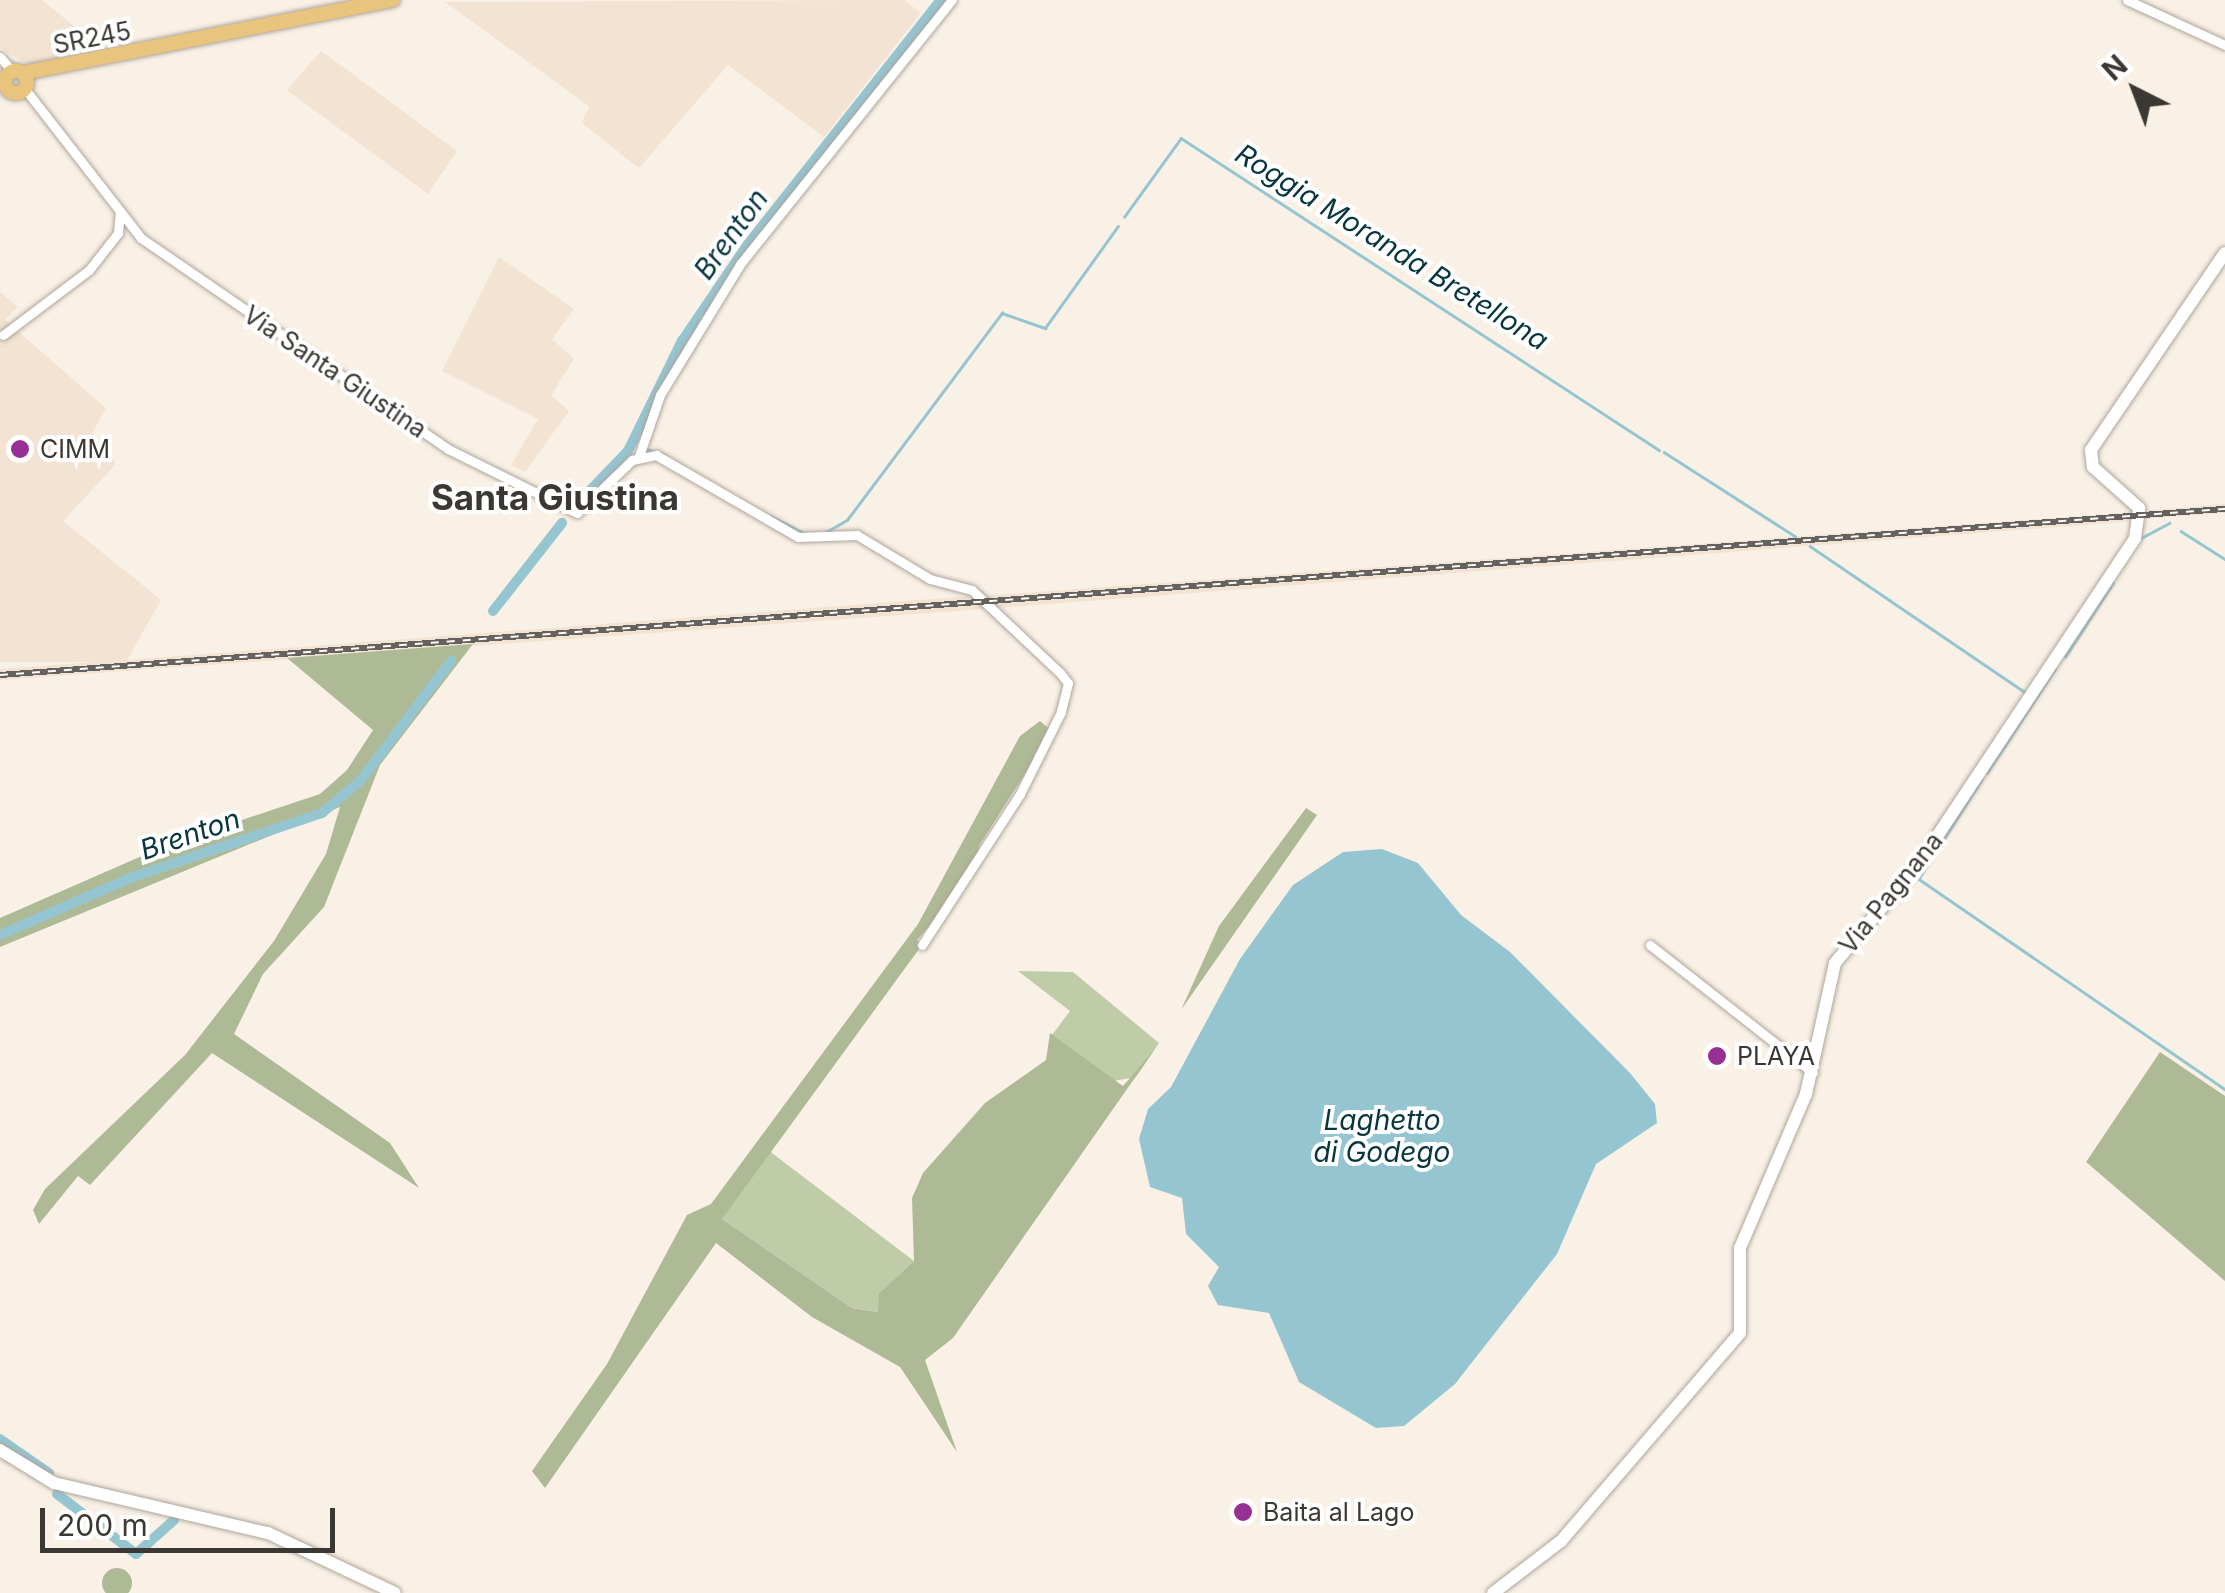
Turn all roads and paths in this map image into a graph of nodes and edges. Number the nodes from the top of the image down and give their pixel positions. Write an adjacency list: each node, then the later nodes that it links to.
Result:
1 (393, 0): 6 (main road, SR245 / SR245)
2 (952, 0): 10 (street)
3 (2126, 0): 4 (street)
4 (2225, 45)
5 (0, 57): 6 (street, Via Santa Giustina)
6 (15, 80): 7 (street, Via Santa Giustina)
7 (120, 211): 9 (street); 10 (street, Via Santa Giustina)
8 (2225, 253): 13 (street, Via Pagnana)
9 (4, 335)
10 (640, 449): 11 (street)
11 (922, 944)
12 (1650, 944): 13 (street)
13 (1813, 1073): 16 (street, Via Pagnana)
14 (0, 1450): 15 (street)
15 (394, 1593)
16 (1493, 1593)

